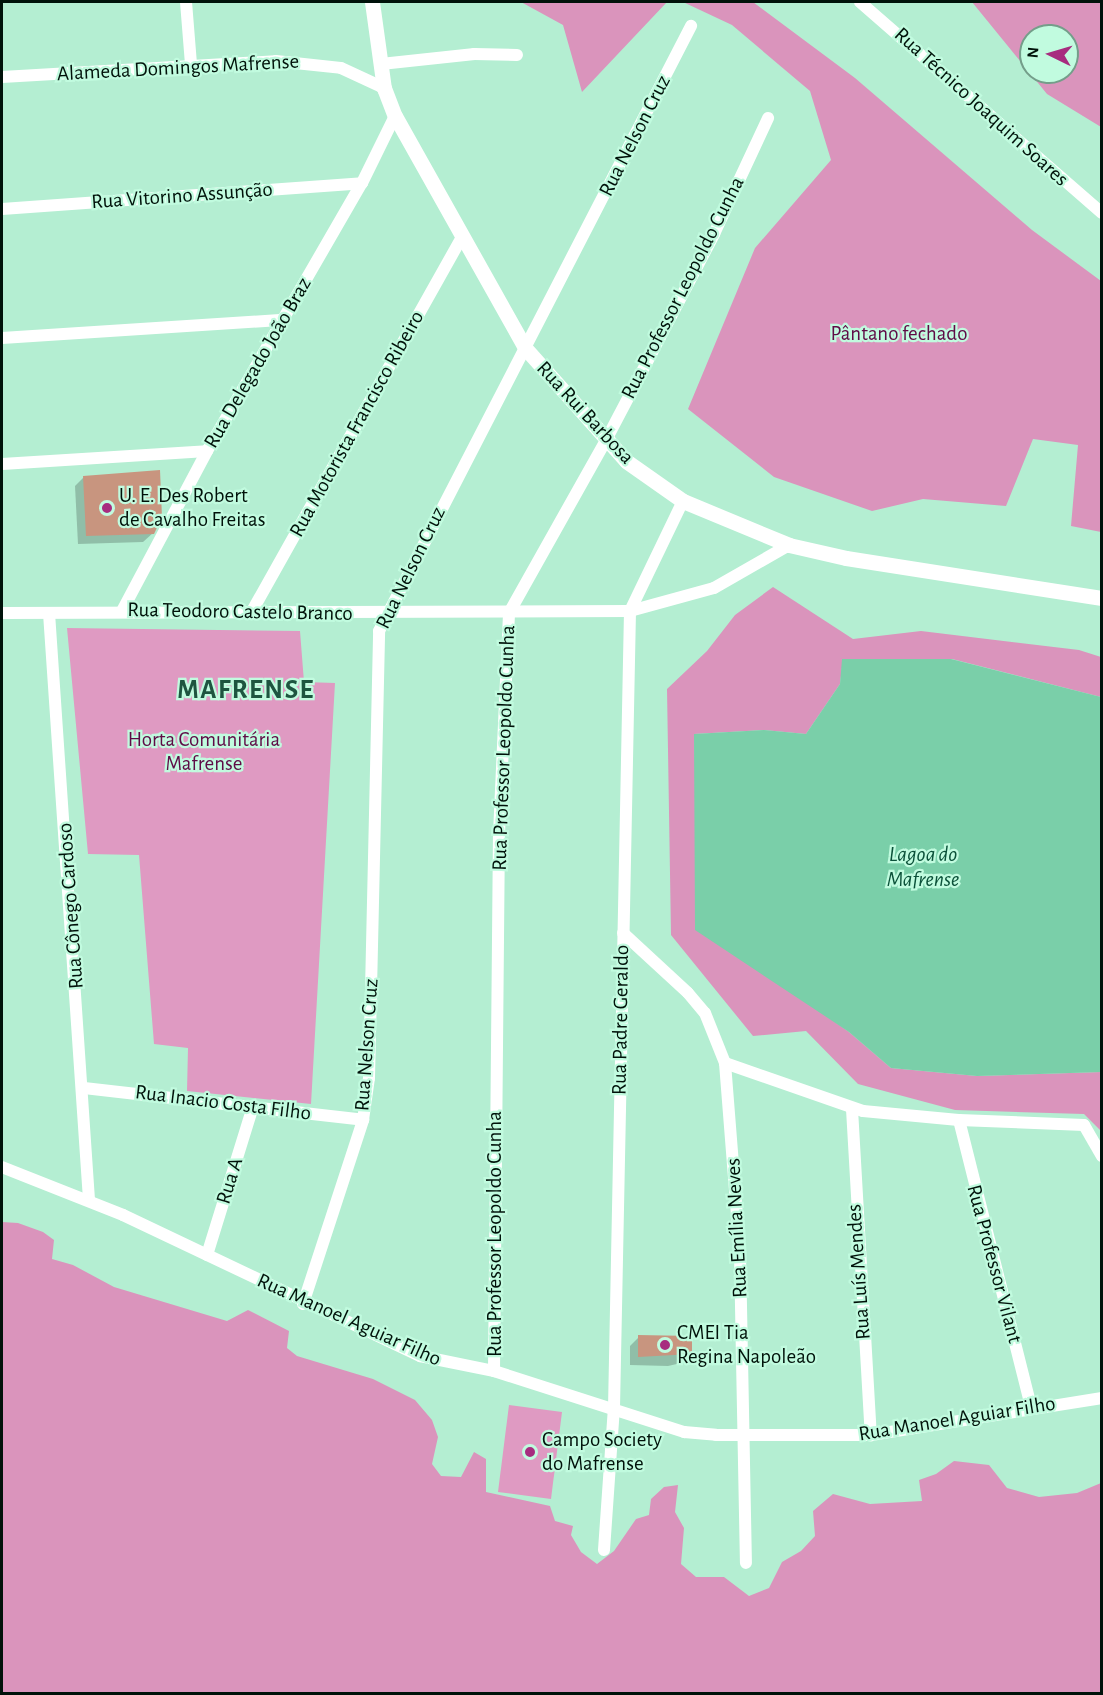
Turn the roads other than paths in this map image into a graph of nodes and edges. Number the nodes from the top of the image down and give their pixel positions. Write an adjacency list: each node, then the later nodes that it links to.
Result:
1 (186, 2): 6 (street)
2 (372, 2): 7 (street, Rua Rui Barbosa)
3 (860, 2): 14 (street, Rua Técnico Joaquim Soares)
4 (691, 26): 18 (street, Rua Nelson Cruz)
5 (517, 55): 7 (street)
6 (191, 64): 8 (street, Alameda Domingos Mafrense); 9 (street, Alameda Domingos Mafrense)
7 (381, 64): 9 (street, Rua Rui Barbosa)
8 (2, 76)
9 (384, 88): 10 (street, Rua Rui Barbosa)
10 (395, 116): 12 (street, Rua Delegado João Braz); 15 (street, Rua Rui Barbosa)
11 (768, 118): 19 (street, Rua Professor Leopoldo Cunha)
12 (362, 183): 13 (street, Rua Vitorino Assunção); 16 (street, Rua Delegado João Braz)
13 (2, 209)
14 (1101, 213)
15 (463, 235): 18 (street, Rua Rui Barbosa); 29 (street, Rua Motorista Francisco Ribeiro)
16 (283, 320): 17 (street); 20 (street, Rua Delegado João Braz)
17 (2, 338)
18 (526, 349): 19 (street, Rua Rui Barbosa); 31 (street, Rua Nelson Cruz)
19 (605, 442): 22 (street, Rua Rui Barbosa); 30 (street, Rua Professor Leopoldo Cunha)
20 (207, 451): 21 (street); 25 (street, Rua Delegado João Braz)
21 (2, 464)
22 (683, 501): 23 (street, Rua Rui Barbosa); 26 (street, Rua Padre Geraldo)
23 (789, 545): 24 (street, Rua Rui Barbosa); 26 (street, Rua Teodoro Castelo Branco)
24 (1101, 598)
25 (122, 611): 27 (street, Rua Teodoro Castelo Branco); 29 (street, Rua Teodoro Castelo Branco)
26 (630, 611): 30 (street, Rua Teodoro Castelo Branco); 32 (street, Rua Padre Geraldo)
27 (49, 612): 28 (street, Rua Teodoro Castelo Branco); 34 (street, Rua Cônego Cardoso)
28 (2, 613)
29 (251, 613): 31 (street, Rua Teodoro Castelo Branco)
30 (509, 613): 31 (street, Rua Teodoro Castelo Branco); 44 (street, Rua Professor Leopoldo Cunha)
31 (385, 614): 37 (street, Rua Nelson Cruz)
32 (622, 933): 33 (street, Rua Emília Neves); 47 (street, Rua Padre Geraldo)
33 (725, 1063): 36 (street); 48 (street, Rua Emília Neves)
34 (84, 1088): 35 (street, Rua Inacio Costa Filho); 41 (street, Rua Cônego Cardoso)
35 (253, 1106): 37 (street, Rua Inacio Costa Filho); 42 (street, Rua A)
36 (852, 1109): 38 (street); 49 (street, Rua Luís Mendes)
37 (363, 1120): 43 (street, Rua Nelson Cruz)
38 (959, 1120): 39 (street); 46 (street, Rua Professor Vilant)
39 (1101, 1156)
40 (2, 1167): 41 (street, Rua Manoel Aguiar Filho)
41 (88, 1200): 42 (street, Rua Manoel Aguiar Filho)
42 (207, 1255): 43 (street, Rua Manoel Aguiar Filho)
43 (303, 1304): 44 (street, Rua Manoel Aguiar Filho)
44 (494, 1371): 47 (street, Rua Manoel Aguiar Filho)
45 (1101, 1398): 46 (street, Rua Manoel Aguiar Filho)
46 (1031, 1407): 49 (street, Rua Manoel Aguiar Filho)
47 (614, 1408): 48 (street, Rua Manoel Aguiar Filho); 50 (street, Rua Padre Geraldo)
48 (746, 1435): 49 (street, Rua Manoel Aguiar Filho); 51 (street, Rua Emília Neves)
49 (871, 1435)
50 (604, 1550)
51 (746, 1563)

